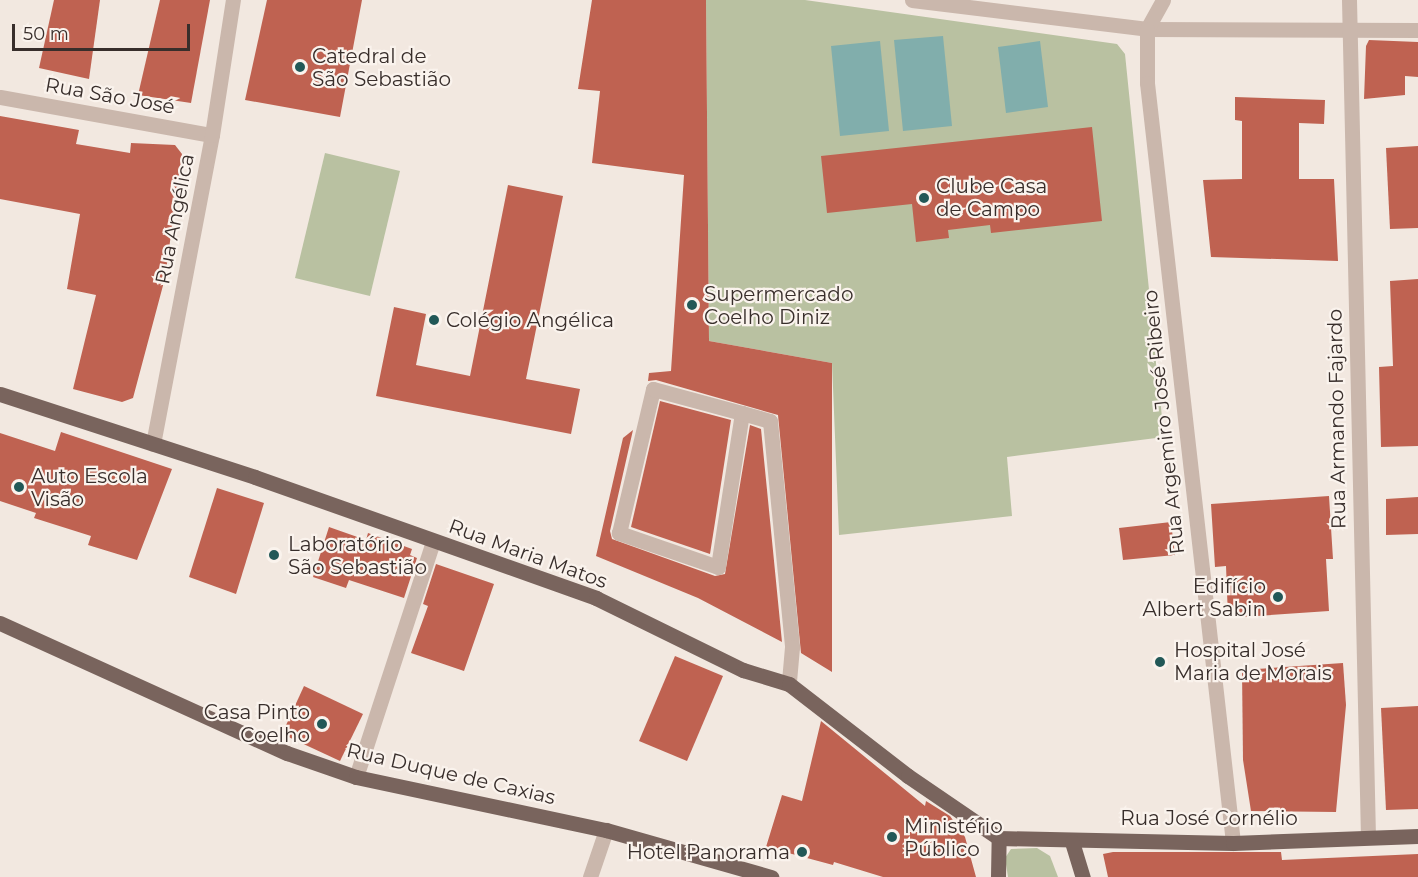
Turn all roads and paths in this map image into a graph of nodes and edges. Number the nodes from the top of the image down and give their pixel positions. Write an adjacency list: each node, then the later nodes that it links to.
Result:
1 (233, 0): 9 (street, Rua Angélica)
2 (912, 0): 6 (street)
3 (1163, 0): 6 (street, Rua Argemiro José Ribeiro)
4 (1349, 0): 5 (street, Rua Armando Fajardo)
5 (1349, 27): 6 (street); 7 (street); 19 (street, Rua Armando Fajardo)
6 (1147, 29): 22 (street, Rua Argemiro José Ribeiro)
7 (1418, 30)
8 (0, 97): 9 (street, Rua São José)
9 (212, 135): 12 (street, Rua Angélica)
10 (0, 394): 12 (main road, Rua Maria Matos)
11 (742, 413): 11 (street); 15 (street)
12 (153, 444): 13 (main road, Rua Maria Matos)
13 (433, 542): 15 (main road, Rua Maria Matos); 16 (street)
14 (0, 623): 16 (main road, Rua Duque de Caxias)
15 (789, 684): 20 (main road, Rua Maria Matos)
16 (356, 777): 17 (main road, Rua Duque de Caxias)
17 (606, 830): 23 (street); 24 (main road, Rua Duque de Caxias)
18 (1418, 836): 19 (main road, Rua José Cornélio)
19 (1368, 837): 22 (main road, Rua José Cornélio)
20 (999, 838): 21 (main road, Rua José Cornélio); 25 (main road)
21 (1072, 842): 22 (main road, Rua José Cornélio); 26 (main road)
22 (1233, 843)
23 (591, 877)
24 (771, 877)
25 (998, 877)
26 (1083, 877)

